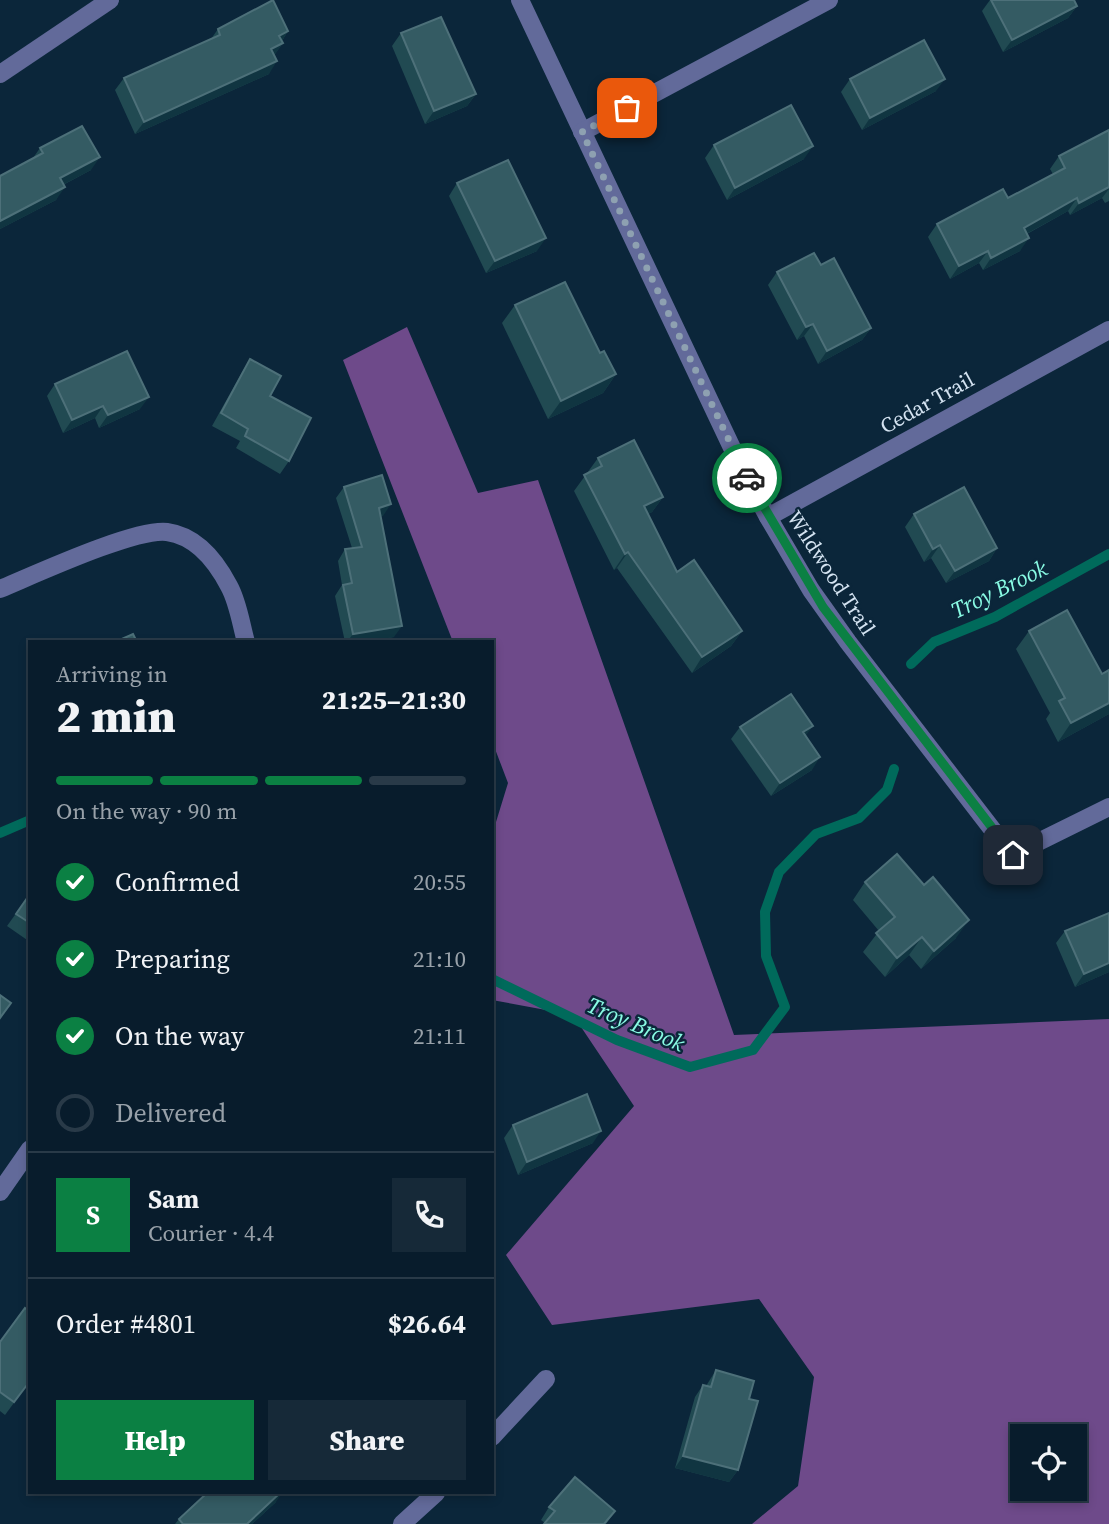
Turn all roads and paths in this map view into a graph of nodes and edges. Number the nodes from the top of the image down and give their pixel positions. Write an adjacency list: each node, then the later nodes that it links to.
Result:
1 (110, 0): 4 (street)
2 (520, 0): 6 (street, Wildwood Trail)
3 (829, 0): 6 (street)
4 (88, 6): 5 (street)
5 (0, 74)
6 (582, 132): 8 (street, Wildwood Trail)
7 (1109, 330): 8 (street, Cedar Trail)
8 (768, 517): 11 (street, Wildwood Trail)
9 (0, 589): 10 (street)
10 (245, 640)
11 (1109, 807)
12 (28, 1152): 13 (street)
13 (0, 1192)
14 (546, 1379): 15 (street)
15 (494, 1435)
16 (435, 1494): 17 (street)
17 (402, 1524)

